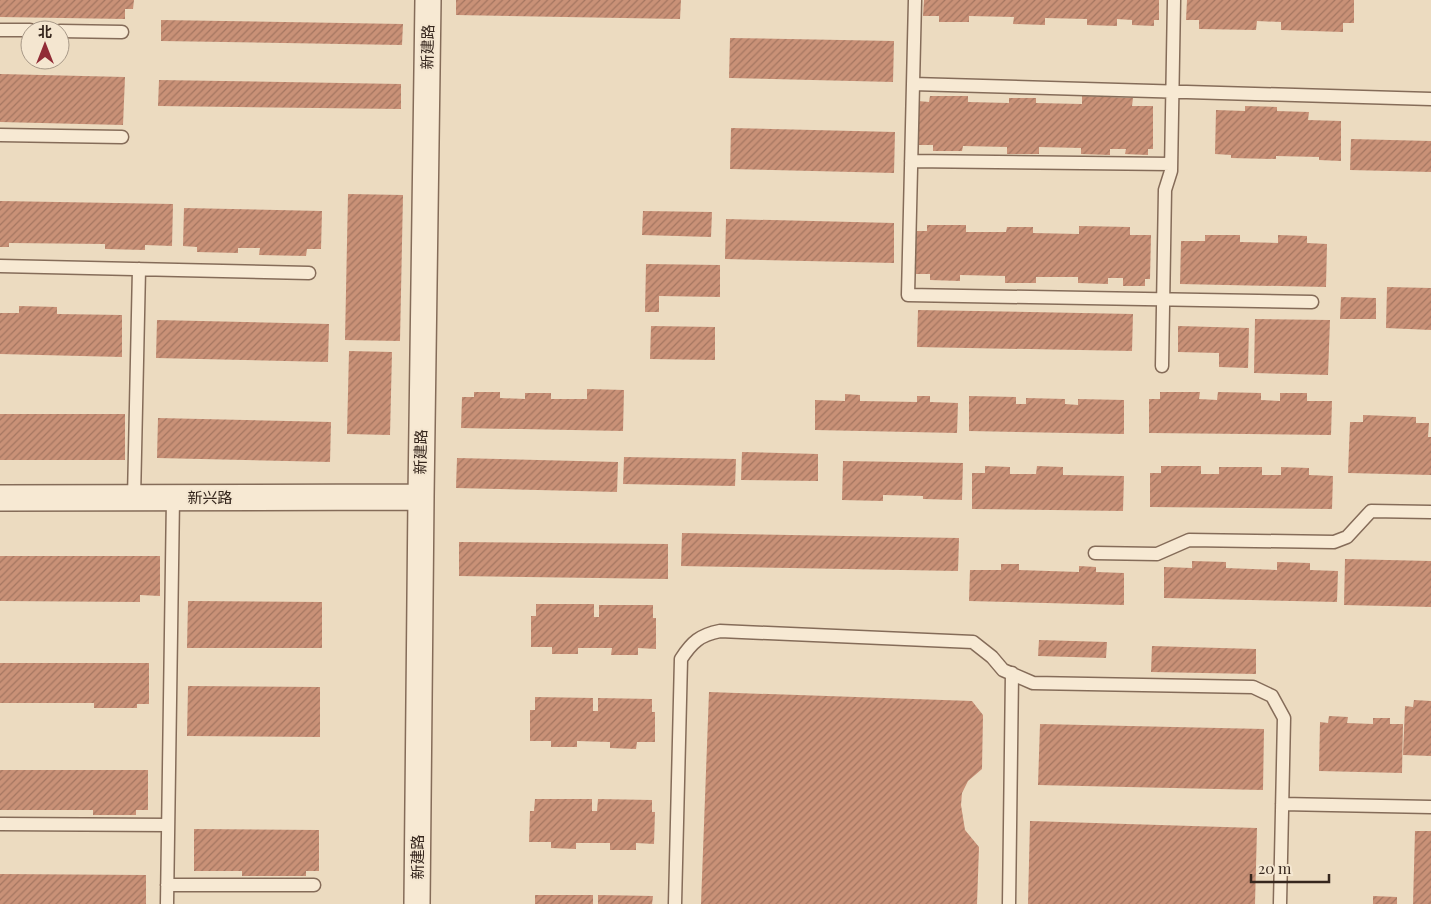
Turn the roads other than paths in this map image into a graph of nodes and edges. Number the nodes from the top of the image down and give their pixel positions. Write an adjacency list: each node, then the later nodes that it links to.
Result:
1 (428, 0): 21 (street, 新建路)
2 (915, 0): 8 (lane)
3 (1174, 0): 9 (lane)
4 (0, 30): 5 (lane)
5 (20, 30)
6 (70, 31): 7 (lane)
7 (122, 32)
8 (913, 84): 9 (lane); 13 (lane)
9 (1172, 91): 10 (lane); 14 (lane)
10 (1431, 99)
11 (0, 135): 12 (lane)
12 (122, 137)
13 (911, 160): 14 (lane); 18 (lane)
14 (1171, 164): 18 (lane)
15 (0, 266): 16 (lane)
16 (139, 269): 17 (lane); 23 (lane)
17 (309, 273)
18 (1163, 299): 19 (lane); 20 (lane)
19 (1312, 302)
20 (1162, 366)
21 (421, 497): 24 (street, 新兴路); 35 (street, 新建路)
22 (0, 498): 23 (street, 新兴路)
23 (134, 498): 24 (street, 新兴路)
24 (173, 498): 31 (lane)
25 (1431, 512): 26 (lane)
26 (1096, 553)
27 (1012, 673): 28 (lane); 36 (lane); 37 (lane)
28 (1282, 804): 29 (lane); 38 (lane)
29 (1431, 807)
30 (0, 824): 31 (lane)
31 (168, 825): 32 (lane)
32 (167, 885): 33 (lane); 34 (lane)
33 (314, 886)
34 (167, 904)
35 (417, 904)
36 (675, 904)
37 (1009, 904)
38 (1280, 904)

